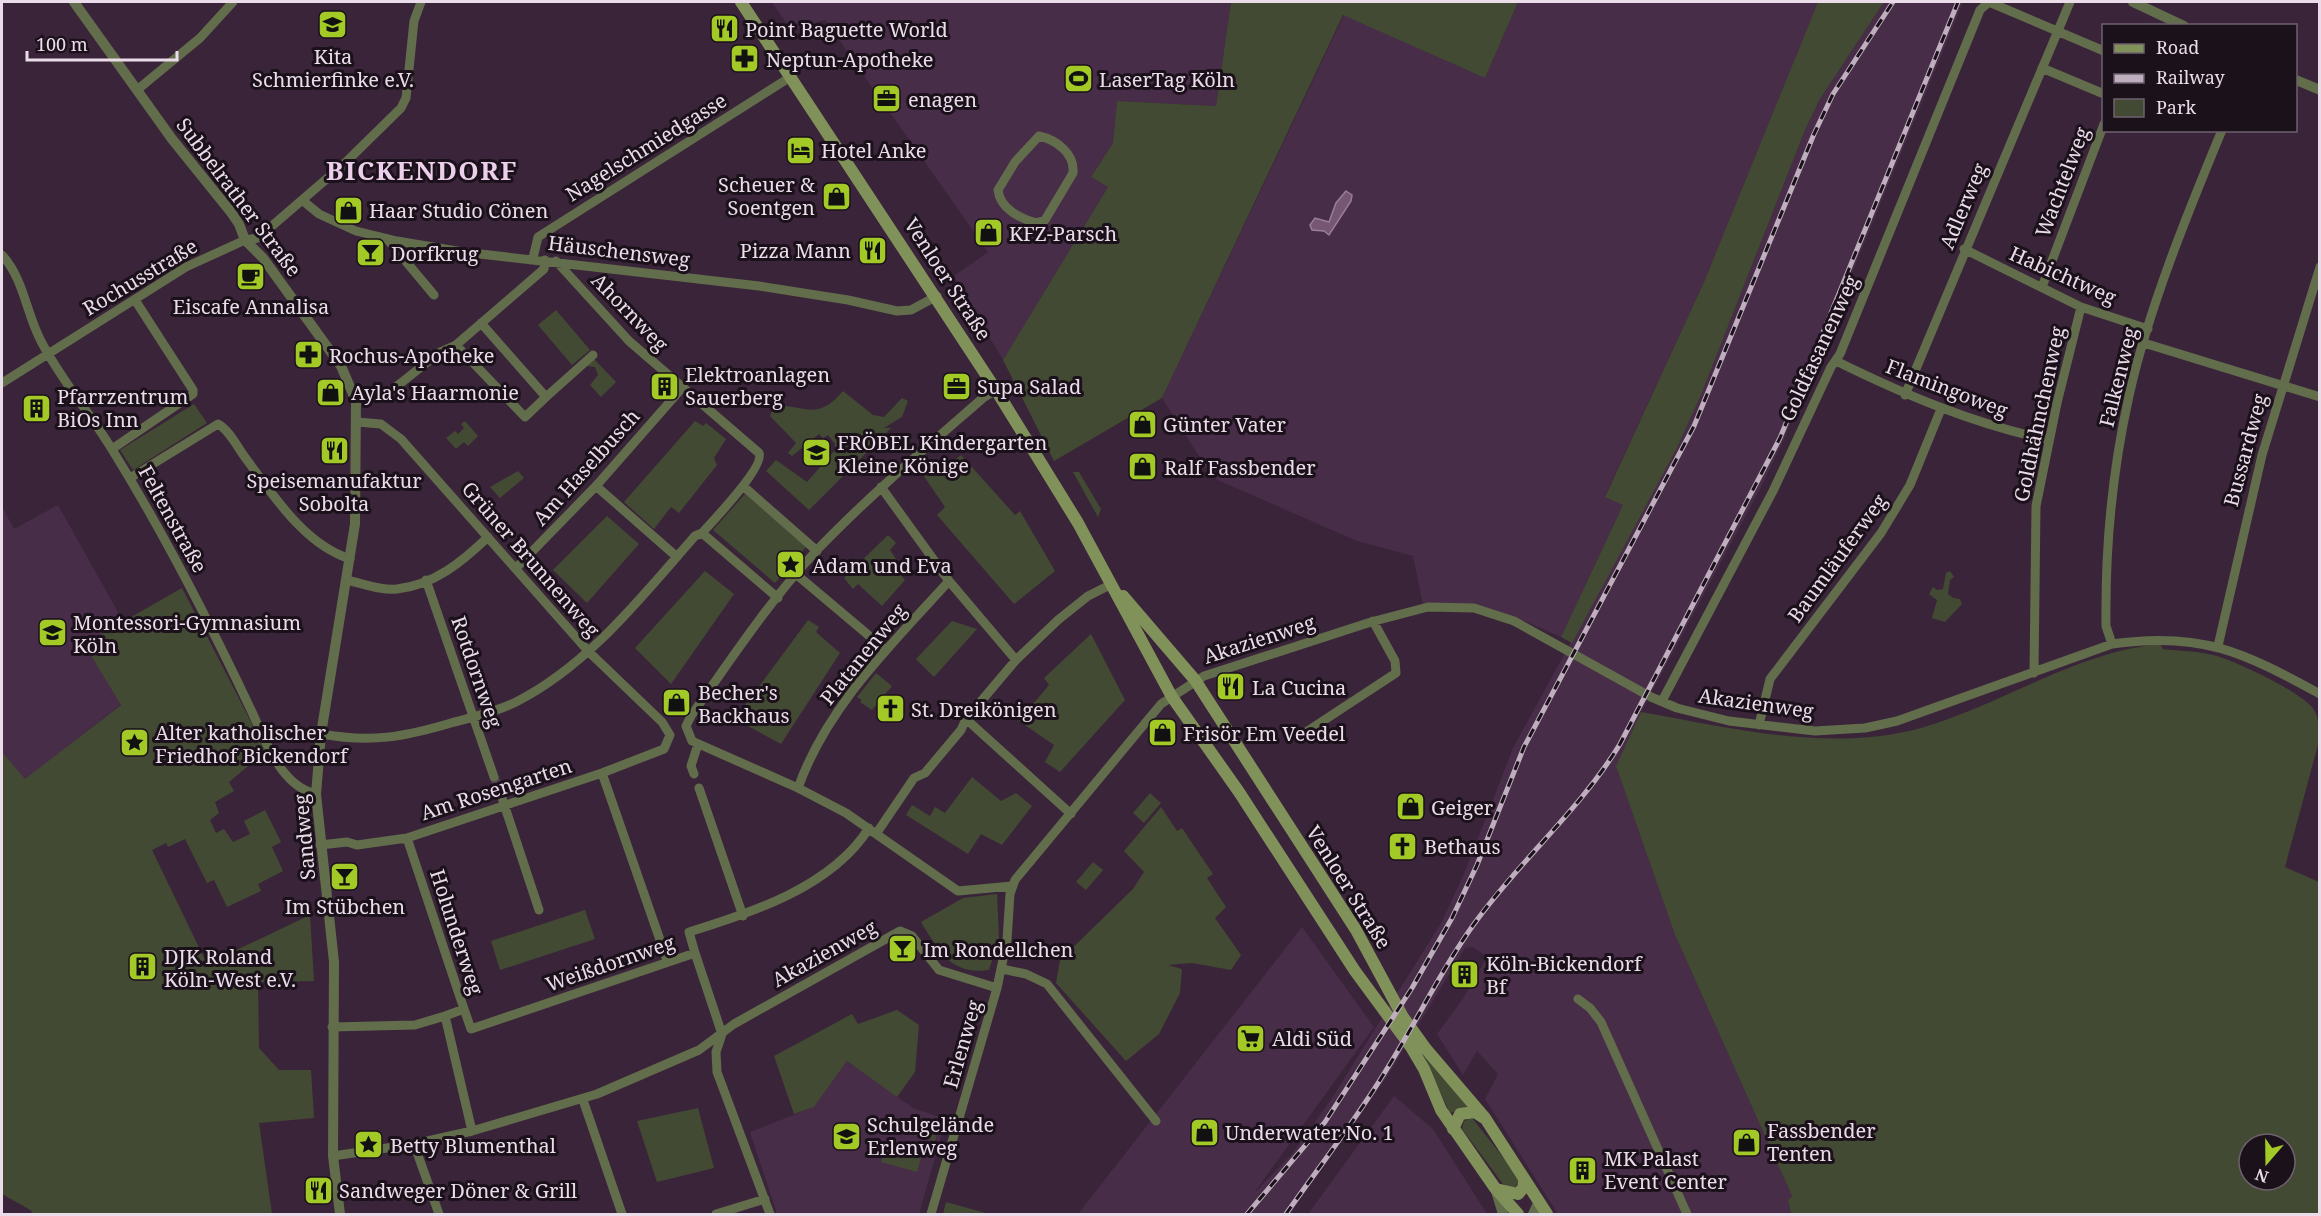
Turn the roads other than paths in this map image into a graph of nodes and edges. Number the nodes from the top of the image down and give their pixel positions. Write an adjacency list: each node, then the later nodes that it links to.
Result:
1 (74, 2): 14 (street, Subbelrather Straße)
2 (233, 2): 14 (street)
3 (421, 2): 19 (street, Rochusstraße)
4 (741, 2): 12 (main road, Venloer Straße)
5 (1989, 2): 9 (street); 40 (street, Goldfasanenweg)
6 (2070, 2): 9 (street, Adlerweg)
7 (2133, 2): 8 (street)
8 (2180, 24)
9 (2057, 32): 10 (street); 11 (street, Adlerweg)
10 (2102, 51)
11 (2042, 68): 16 (street); 23 (street, Adlerweg)
12 (792, 76): 25 (street, Nagelschmiedgasse); 31 (main road, Venloer Straße)
13 (2297, 81): 15 (street)
14 (137, 90): 21 (street, Subbelrather Straße)
15 (2319, 90)
16 (2102, 94)
17 (2102, 127): 29 (street, Wachtelweg)
18 (2221, 132): 35 (street, Falkenweg)
19 (302, 200): 21 (street, Rochusstraße); 22 (street, Häuschensweg)
20 (1015, 216): 20 (street)
21 (245, 240): 32 (street, Rochusstraße); 50 (street, Subbelrather Straße)
22 (388, 240): 25 (street, Häuschensweg); 30 (street)
23 (1964, 249): 29 (street, Habichtweg); 45 (street, Adlerweg)
24 (2, 255): 38 (street, Feltenstraße)
25 (533, 258): 26 (street, Häuschensweg)
26 (545, 260): 27 (street, Häuschensweg); 34 (street)
27 (556, 261): 31 (street, Häuschensweg); 43 (street, Ahornweg)
28 (2319, 267): 42 (street, Bussardweg)
29 (2042, 287): 33 (street, Habichtweg)
30 (434, 295)
31 (937, 296): 44 (main road, Venloer Straße)
32 (135, 300): 38 (street, Rochusstraße); 52 (street)
33 (2081, 306): 35 (street, Habichtweg); 51 (street, Goldhähnchenweg)
34 (481, 323): 37 (street); 46 (street)
35 (2148, 329): 36 (street, Falkenweg)
36 (2144, 343): 42 (street); 70 (street, Falkenweg)
37 (456, 345): 46 (street); 48 (street)
38 (49, 354): 41 (street, Rochusstraße); 52 (street, Feltenstraße)
39 (593, 355): 46 (street)
40 (1836, 361): 45 (street, Flamingoweg); 79 (street, Goldfasanenweg)
41 (2, 383)
42 (2282, 384): 47 (street); 71 (street, Bussardweg)
43 (682, 388): 54 (street, Am Haselbusch); 55 (street, Ahornweg)
44 (996, 390): 56 (street); 67 (main road, Venloer Straße)
45 (1905, 395): 49 (street, Flamingoweg)
46 (546, 397)
47 (2319, 397)
48 (382, 398)
49 (1941, 408): 51 (street, Flamingoweg); 82 (street, Baumläuferweg)
50 (357, 422): 58 (street, Grüner Brunnenweg); 61 (street, Sandweg)
51 (2049, 440): 75 (street, Goldhähnchenweg)
52 (112, 449): 53 (street, Feltenstraße)
53 (130, 478): 61 (street); 93 (street, Feltenstraße)
54 (596, 486): 60 (street); 62 (street, Am Haselbusch)
55 (743, 486): 57 (street); 59 (street)
56 (881, 487): 59 (street); 66 (street)
57 (702, 533): 60 (street); 68 (street)
58 (488, 537): 62 (street, Grüner Brunnenweg); 65 (street)
59 (816, 551): 63 (street)
60 (677, 557): 73 (street)
61 (350, 558): 64 (street, Sandweg)
62 (516, 568): 73 (street, Grüner Brunnenweg)
63 (797, 575): 68 (street); 72 (street)
64 (346, 580): 65 (street); 83 (street, Sandweg)
65 (426, 580): 80 (street, Rotdornweg)
66 (949, 581): 72 (street, Platanenweg); 74 (street)
67 (1112, 584): 74 (street, Weißdornweg); 76 (main road, Venloer Straße); 78 (main road, Venloer Straße)
68 (778, 598): 86 (street)
69 (1373, 621): 76 (street, Akazienweg); 79 (street, Akazienweg); 84 (street)
70 (2112, 644): 71 (street, Akazienweg); 75 (street, Akazienweg)
71 (2218, 646): 77 (street, Akazienweg)
72 (886, 650): 91 (street, Platanenweg)
73 (589, 652): 80 (street); 85 (street, Grüner Brunnenweg)
74 (1016, 660): 81 (street, Weißdornweg)
75 (2034, 673): 82 (street, Akazienweg)
76 (1195, 680): 78 (street, Akazienweg); 112 (main road, Venloer Straße)
77 (2319, 694)
78 (1172, 697): 95 (street, Akazienweg); 114 (main road, Venloer Straße)
79 (1662, 701): 82 (street, Akazienweg)
80 (473, 716): 83 (street); 89 (street, Rotdornweg)
81 (966, 719): 95 (street); 96 (street, Weißdornweg)
82 (1759, 725)
83 (321, 734): 93 (street, Sandweg)
84 (1303, 734)
85 (670, 735): 87 (street, Am Rosengarten)
86 (698, 744): 88 (street); 91 (street)
87 (602, 773): 94 (street, Am Rosengarten); 103 (street)
88 (693, 774)
89 (494, 777)
90 (699, 788): 101 (street)
91 (798, 788): 96 (street)
92 (500, 792): 94 (street)
93 (316, 794): 98 (street, Sandweg)
94 (504, 804): 97 (street, Am Rosengarten); 100 (street)
95 (1071, 814): 99 (street, Akazienweg)
96 (872, 831): 99 (street); 101 (street, Weißdornweg)
97 (407, 838): 98 (street, Am Rosengarten); 107 (street, Holunderweg)
98 (321, 845): 109 (street, Sandweg)
99 (1012, 886): 104 (street, Akazienweg)
100 (539, 910)
101 (742, 916): 102 (street, Weißdornweg)
102 (695, 953): 103 (street, Weißdornweg); 110 (street)
103 (667, 960): 107 (street, Weißdornweg)
104 (1002, 969): 105 (street, Akazienweg); 113 (street)
105 (997, 988): 110 (street, Akazienweg); 127 (street, Erlenweg)
106 (1578, 999): 132 (street)
107 (464, 1009): 108 (street, Holunderweg)
108 (445, 1016): 109 (street); 115 (street, Holunderweg)
109 (332, 1027): 117 (street, Sandweg)
110 (722, 1034): 111 (street, Akazienweg); 120 (street)
111 (583, 1100): 115 (street, Akazienweg); 124 (street)
112 (1485, 1118): 114 (main road); 118 (main road, Venloer Straße)
113 (1156, 1120)
114 (1453, 1129): 119 (main road, Venloer Straße)
115 (472, 1131): 116 (street, Akazienweg)
116 (414, 1144): 117 (street, Akazienweg); 123 (street)
117 (333, 1156): 122 (street, Sandweg)
118 (1524, 1181): 119 (main road); 121 (main road, Venloer Straße)
119 (1495, 1188): 128 (street); 129 (main road, Venloer Straße)
120 (765, 1199): 125 (street); 126 (street)
121 (1539, 1201): 130 (street); 131 (main road, Venloer Straße)
122 (340, 1215)
123 (439, 1215)
124 (622, 1215)
125 (716, 1215)
126 (770, 1215)
127 (931, 1215)
128 (1503, 1215)
129 (1518, 1215)
130 (1533, 1215)
131 (1546, 1215)
132 (1688, 1215)

